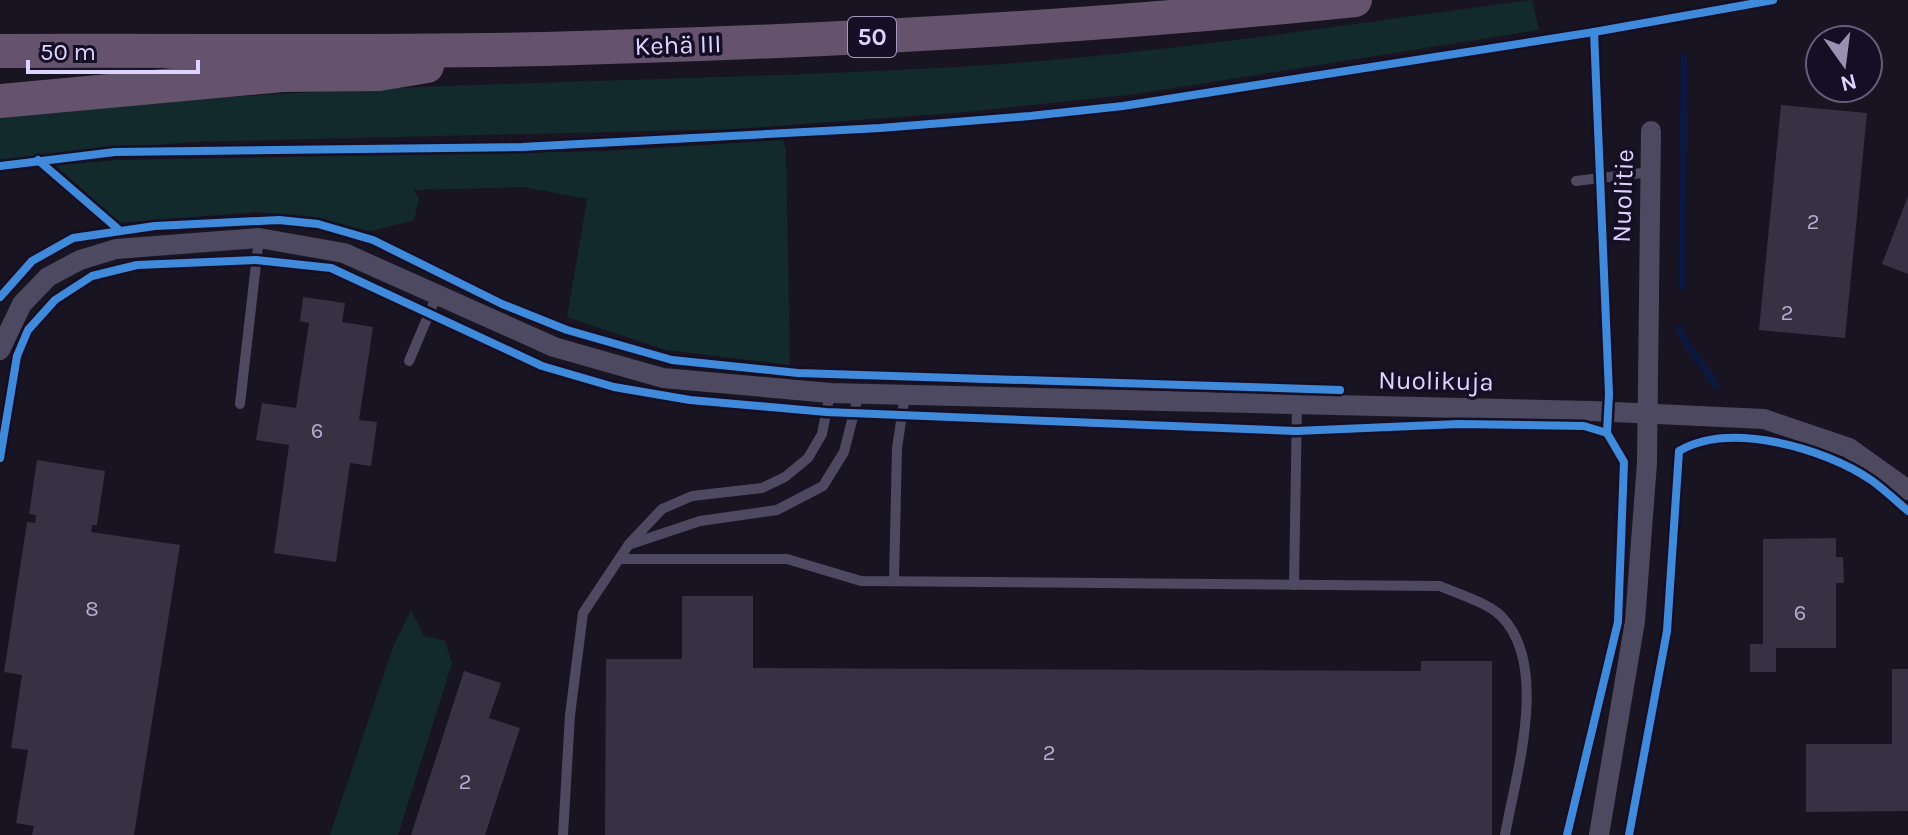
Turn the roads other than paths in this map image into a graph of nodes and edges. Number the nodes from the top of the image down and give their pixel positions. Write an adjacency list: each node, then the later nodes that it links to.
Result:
1 (1355, 0): 2 (highway, Kehä III / 50)
2 (542, 49): 3 (highway, Kehä III / 50); 4 (highway)
3 (0, 51)
4 (0, 101)
5 (1651, 131): 6 (street, Nuolitie)
6 (1650, 172): 7 (lane); 17 (street, Nuolitie)
7 (1576, 181)
8 (259, 238): 9 (street, Nuolikuja); 10 (street, Nuolikuja); 15 (lane)
9 (437, 295): 11 (lane); 12 (street, Nuolikuja)
10 (0, 350)
11 (409, 361)
12 (830, 393): 13 (street, Nuolikuja); 19 (lane)
13 (859, 393): 14 (street, Nuolikuja); 19 (lane)
14 (905, 395): 16 (street, Nuolikuja); 21 (lane)
15 (240, 404)
16 (1297, 404): 17 (street, Nuolikuja); 22 (lane)
17 (1649, 413): 18 (street, Nuolikuja); 25 (street, Nuolitie)
18 (1908, 488)
19 (629, 544): 20 (lane)
20 (620, 559): 21 (lane); 23 (lane)
21 (894, 581): 22 (lane)
22 (1294, 585): 24 (lane)
23 (563, 835)
24 (1505, 835)
25 (1599, 835)

